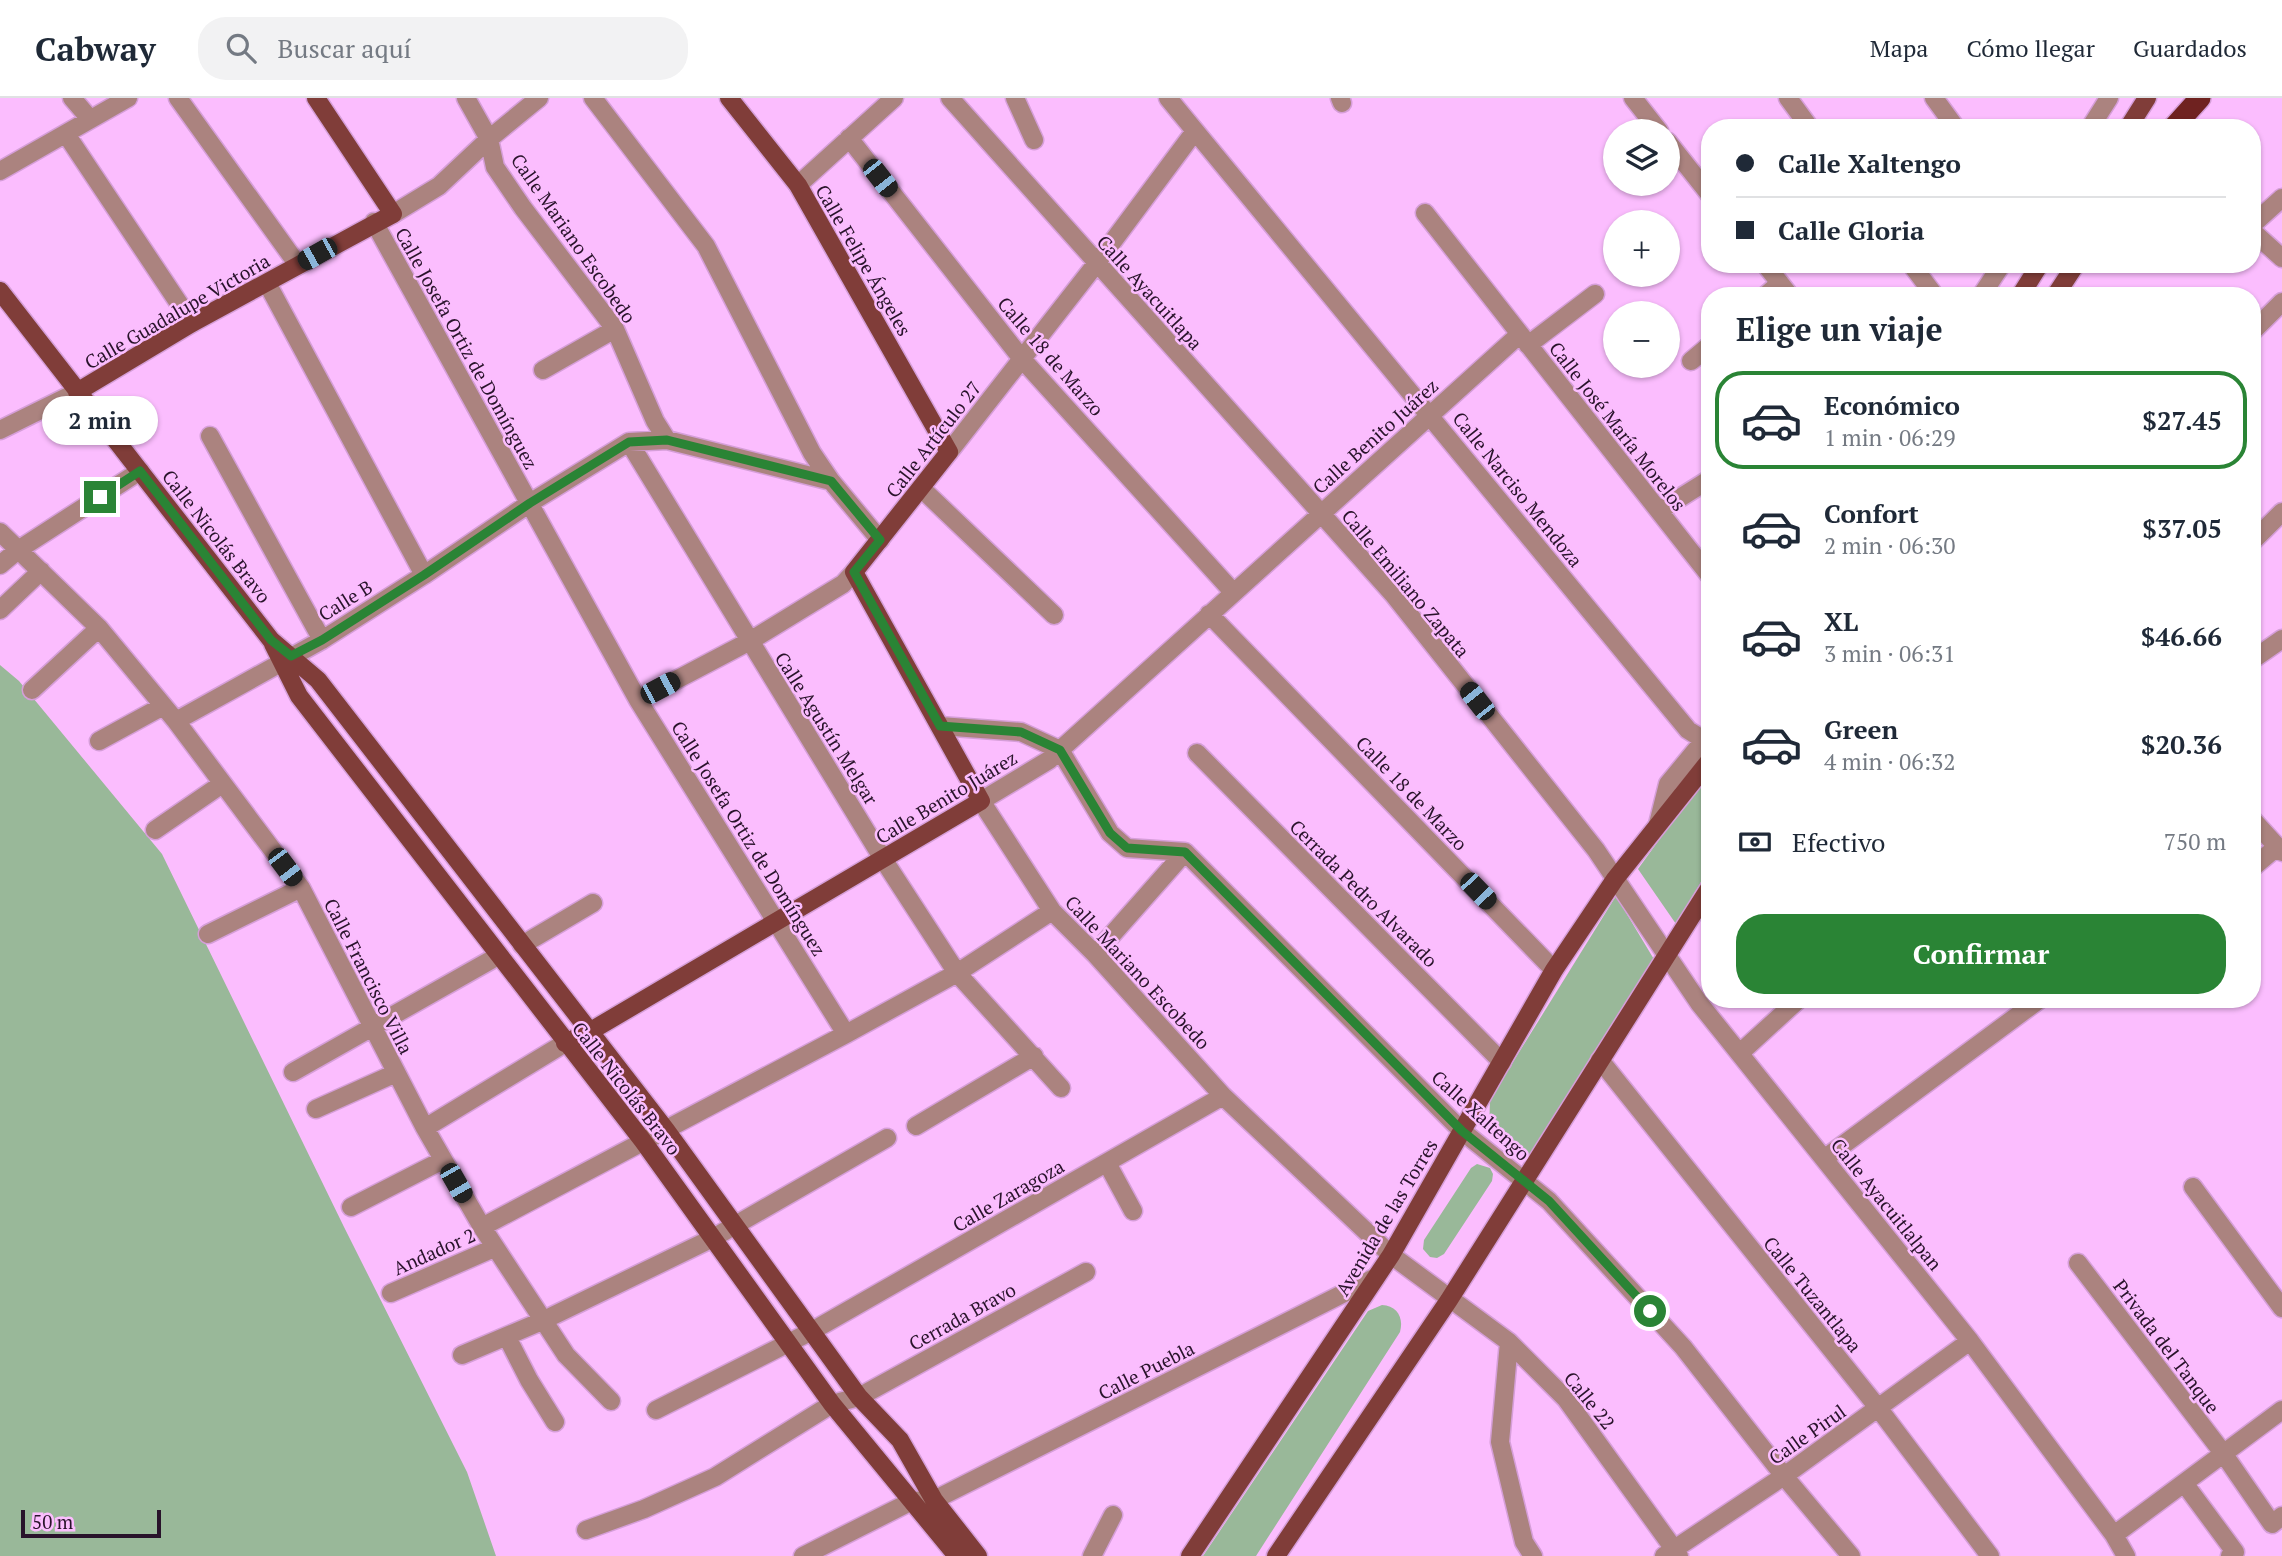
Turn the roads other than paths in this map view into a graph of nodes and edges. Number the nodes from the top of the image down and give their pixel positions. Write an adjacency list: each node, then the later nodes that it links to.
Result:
1 (72, 98): 20 (street)
2 (128, 98): 20 (street)
3 (178, 98): 45 (street)
4 (316, 98): 39 (main road, Calle Josefa Ortiz de Domínguez)
5 (466, 98): 31 (street, Calle Mariano Escobedo)
6 (539, 98): 31 (street, Calle Guadalupe Victoria)
7 (593, 98): 68 (street)
8 (729, 98): 36 (main road, Calle Felipe Ángeles)
9 (894, 98): 30 (street)
10 (950, 98): 44 (street, Calle Ayacuitlapa)
11 (1015, 98): 32 (street)
12 (1168, 98): 28 (street, Calle Narciso Mendoza)
13 (1633, 98): 21 (street)
14 (1788, 98): 22 (street)
15 (1934, 98): 23 (street)
16 (2109, 98): 24 (street)
17 (2147, 98): 25 (main road)
18 (2189, 98): 26 (main road)
19 (2200, 98): 27 (highway)
20 (90, 119): 29 (street)
21 (1650, 119)
22 (1803, 119)
23 (1949, 119)
24 (2096, 119)
25 (2134, 119)
26 (2176, 119)
27 (2180, 119)
28 (1195, 131): 44 (street, Calle Artículo 27); 61 (street, Calle Narciso Mendoza)
29 (66, 134): 34 (street); 52 (street)
30 (849, 138): 36 (street); 57 (street, Calle 18 de Marzo)
31 (489, 139): 39 (street, Calle Guadalupe Victoria); 54 (street, Calle Mariano Escobedo)
32 (1034, 141)
33 (1680, 157): 35 (street)
34 (0, 171)
35 (1701, 184)
36 (798, 186): 66 (main road, Calle Felipe Ángeles)
37 (2282, 198): 40 (street)
38 (1425, 213): 55 (street, Calle José María Morelos)
39 (393, 214): 41 (main road, Calle Guadalupe Victoria)
40 (2261, 217)
41 (374, 222): 45 (main road, Calle Guadalupe Victoria); 71 (street, Calle Josefa Ortiz de Domínguez)
42 (2261, 239): 43 (street)
43 (2282, 258)
44 (1096, 264): 57 (street, Calle Artículo 27); 74 (street, Calle Ayacuitlapa)
45 (298, 265): 47 (main road, Calle Guadalupe Victoria)
46 (1772, 273): 48 (street)
47 (267, 283): 52 (main road, Calle Guadalupe Victoria); 83 (street)
48 (1783, 287)
49 (0, 291): 60 (main road, Calle Nicolás Bravo)
50 (1595, 294): 55 (street, Calle Benito Juárez)
51 (2282, 302): 53 (street)
52 (192, 323): 60 (main road, Calle Guadalupe Victoria)
53 (2261, 323)
54 (615, 329): 59 (street); 64 (street, Calle Mariano Escobedo)
55 (1524, 340): 61 (street, Calle Benito Juárez); 72 (street, Calle José María Morelos)
56 (1701, 353): 58 (street)
57 (1022, 359): 66 (street, Calle Artículo 27); 84 (street, Calle 18 de Marzo)
58 (1692, 361)
59 (543, 370)
60 (77, 392): 62 (street, Calle Guadalupe Victoria); 67 (main road, Calle Nicolás Bravo)
61 (1430, 414): 74 (street, Calle Benito Juárez); 99 (street, Calle Narciso Mendoza)
62 (0, 430)
63 (210, 436): 90 (street)
64 (667, 440): 65 (street); 68 (street)
65 (629, 442): 71 (street, Calle B); 91 (street, Calle Agustín Melgar)
66 (950, 452): 70 (main road, Calle Artículo 27)
67 (140, 471): 78 (street); 93 (main road, Calle Nicolás Bravo)
68 (831, 481): 77 (street)
69 (1701, 485): 72 (street)
70 (921, 488): 77 (main road, Calle Artículo 27); 87 (street)
71 (530, 503): 83 (street, Calle B); 95 (street, Calle Josefa Ortiz de Domínguez)
72 (1659, 511): 80 (street, Calle José María Morelos)
73 (2282, 512): 76 (street)
74 (1320, 513): 84 (street, Calle Benito Juárez); 114 (street, Calle Emiliano Zapata)
75 (0, 532): 78 (street, Calle Francisco Villa)
76 (2261, 533)
77 (880, 540): 82 (main road, Calle Artículo 27)
78 (18, 550): 79 (street); 81 (street, Calle Francisco Villa)
79 (0, 565)
80 (1701, 565)
81 (41, 571): 85 (street); 88 (street, Calle Francisco Villa)
82 (854, 572): 91 (street, Calle Artículo 27); 98 (main road, Calle Mariano Escobedo)
83 (424, 575): 90 (street, Calle B)
84 (1233, 593): 86 (street, Calle Benito Juárez)
85 (0, 610)
86 (1209, 614): 102 (street, Calle Benito Juárez); 125 (street, Calle 18 de Marzo)
87 (1054, 615)
88 (99, 628): 94 (street); 96 (street, Calle Francisco Villa)
89 (2282, 639): 92 (street)
90 (322, 640): 93 (street, Calle B)
91 (750, 641): 95 (street, Calle Artículo 27); 112 (street, Calle Agustín Melgar)
92 (2261, 654)
93 (286, 659): 97 (street, Calle B); 121 (main road, Calle Nicolás Bravo); 124 (main road, Calle Nicolás Bravo)
94 (32, 690)
95 (638, 700): 119 (street, Calle Josefa Ortiz de Domínguez)
96 (163, 706): 97 (street, Calle Francisco Villa); 100 (street)
97 (176, 721): 105 (street, Calle Francisco Villa)
98 (940, 726): 102 (street); 106 (main road, Calle Mariano Escobedo)
99 (1701, 736)
100 (99, 741)
101 (1701, 747): 107 (street)
102 (1060, 750): 106 (street, Calle Benito Juárez); 111 (street)
103 (1197, 753): 138 (street, Cerrada Pedro Alvarado)
104 (1701, 770): 107 (main road, Avenida de las Torres)
105 (222, 784): 109 (street); 115 (street, Calle Francisco Villa)
106 (981, 801): 112 (main road, Calle Benito Juárez); 118 (street, Calle Mariano Escobedo)
107 (1658, 824): 114 (main road, Avenida de las Torres)
108 (2261, 829): 110 (street)
109 (155, 830)
110 (2280, 850): 113 (street)
111 (1185, 852): 122 (street); 147 (street, Calle Xaltengo)
112 (883, 859): 119 (main road, Calle Benito Juárez); 126 (street, Calle Agustín Melgar)
113 (2261, 862)
114 (1615, 878): 123 (street, Calle Ayacuitlalpan); 125 (main road, Avenida de las Torres)
115 (301, 888): 120 (street); 131 (street, Calle Francisco Villa)
116 (1701, 901): 123 (main road)
117 (593, 903): 121 (street)
118 (1052, 911): 122 (street, Calle Mariano Escobedo); 126 (street)
119 (777, 922): 132 (main road, Calle Benito Juárez); 133 (street, Calle Josefa Ortiz de Domínguez)
120 (208, 934)
121 (523, 946): 132 (main road, Calle Nicolás Bravo)
122 (1095, 954): 142 (street, Calle Mariano Escobedo)
123 (1667, 955): 127 (street, Calle Ayacuitlalpan); 137 (main road)
124 (498, 956): 131 (street); 134 (main road, Calle Nicolás Bravo)
125 (1554, 970): 138 (main road, Avenida de las Torres)
126 (957, 973): 133 (street); 136 (street, Calle Agustín Melgar)
127 (1701, 1005)
128 (1703, 1008): 135 (street, Calle Ayacuitlalpan)
129 (1789, 1008): 135 (street)
130 (2028, 1008): 150 (street)
131 (373, 1029): 139 (street); 140 (street, Calle Francisco Villa)
132 (589, 1032): 134 (main road, Calle Benito Juárez); 146 (main road, Calle Nicolás Bravo)
133 (846, 1034): 146 (street)
134 (565, 1043): 145 (street, Calle Benito Juárez); 149 (main road, Calle Nicolás Bravo)
135 (1740, 1053): 150 (street, Calle Ayacuitlalpan)
136 (1034, 1056): 141 (street, Calle Agustín Melgar); 144 (street)
137 (1600, 1060): 153 (main road); 178 (street, Calle Tuzantlapa)
138 (1502, 1062): 147 (main road, Avenida de las Torres)
139 (293, 1072)
140 (396, 1073): 143 (street); 145 (street, Calle Francisco Villa)
141 (1062, 1088)
142 (1223, 1096): 152 (street, Calle Zaragoza); 161 (street, Calle Mariano Escobedo)
143 (316, 1109)
144 (916, 1126)
145 (425, 1128): 151 (street, Calle Francisco Villa)
146 (666, 1130): 149 (street); 157 (main road, Calle Nicolás Bravo)
147 (1462, 1131): 153 (street, Calle Xaltengo); 161 (main road, Avenida de las Torres)
148 (887, 1138): 157 (street)
149 (643, 1142): 158 (street); 159 (main road, Calle Nicolás Bravo)
150 (1824, 1159): 172 (street, Calle Ayacuitlalpan)
151 (443, 1160): 155 (street); 158 (street, Calle Francisco Villa)
152 (1107, 1163): 156 (street); 169 (street, Calle Zaragoza)
153 (1524, 1181): 166 (main road); 183 (street, Calle Xaltengo)
154 (2193, 1187): 167 (street)
155 (351, 1207)
156 (1133, 1211)
157 (735, 1226): 159 (street); 169 (main road, Calle Nicolás Bravo)
158 (482, 1227): 160 (street, Calle Francisco Villa)
159 (713, 1238): 168 (street); 171 (main road, Calle Nicolás Bravo)
160 (494, 1248): 165 (street, Andador 2); 168 (street, Calle Francisco Villa)
161 (1391, 1255): 164 (main road, Avenida de las Torres); 166 (street, Calle Mariano Escobedo)
162 (2078, 1263): 182 (street, Privada del Tanque)
163 (1086, 1272): 175 (street, Cerrada Bravo)
164 (1377, 1277): 185 (street, Calle Puebla); 198 (main road, Avenida de las Torres)
165 (391, 1293)
166 (1449, 1300): 173 (street, Calle 22); 199 (main road)
167 (2282, 1308)
168 (542, 1321): 170 (street); 176 (street, Calle Francisco Villa)
169 (812, 1331): 171 (street, Calle Zaragoza); 175 (main road, Calle Nicolás Bravo)
170 (507, 1337): 174 (street); 181 (street)
171 (788, 1341): 177 (main road, Calle Nicolás Bravo); 179 (street, Calle Zaragoza)
172 (1970, 1341): 178 (street, Calle Pirul); 191 (street, Calle Ayacuitlalpan)
173 (1509, 1342): 192 (street, Calle 22); 200 (street)
174 (462, 1355)
175 (859, 1397): 177 (street); 185 (main road, Calle Nicolás Bravo)
176 (611, 1401)
177 (832, 1404): 186 (main road, Calle Nicolás Bravo); 190 (street)
178 (1879, 1409): 183 (street, Calle Pirul); 202 (street, Calle Tuzantlapa)
179 (656, 1410)
180 (2282, 1410): 182 (street)
181 (555, 1422)
182 (2223, 1453): 184 (street); 188 (street, Privada del Tanque)
183 (1784, 1476): 192 (street, Calle Pirul); 201 (street, Calle Xaltengo)
184 (2184, 1483): 191 (street); 204 (street)
185 (934, 1500): 186 (street); 189 (main road, Calle Nicolás Bravo)
186 (912, 1501): 189 (main road, Calle Nicolás Bravo); 193 (street)
187 (1113, 1514): 197 (street)
188 (2277, 1520)
189 (945, 1528): 194 (main road, Calle Nicolás Bravo); 195 (main road, Calle Nicolás Bravo); 196 (street)
190 (586, 1530)
191 (2114, 1535): 203 (street, Calle Ayacuitlalpan)
192 (1672, 1554)
193 (803, 1556)
194 (955, 1556)
195 (978, 1556)
196 (989, 1556)
197 (1092, 1556)
198 (1190, 1556)
199 (1276, 1556)
200 (1533, 1556)
201 (1851, 1556)
202 (1990, 1556)
203 (2126, 1556)
204 (2230, 1556)

